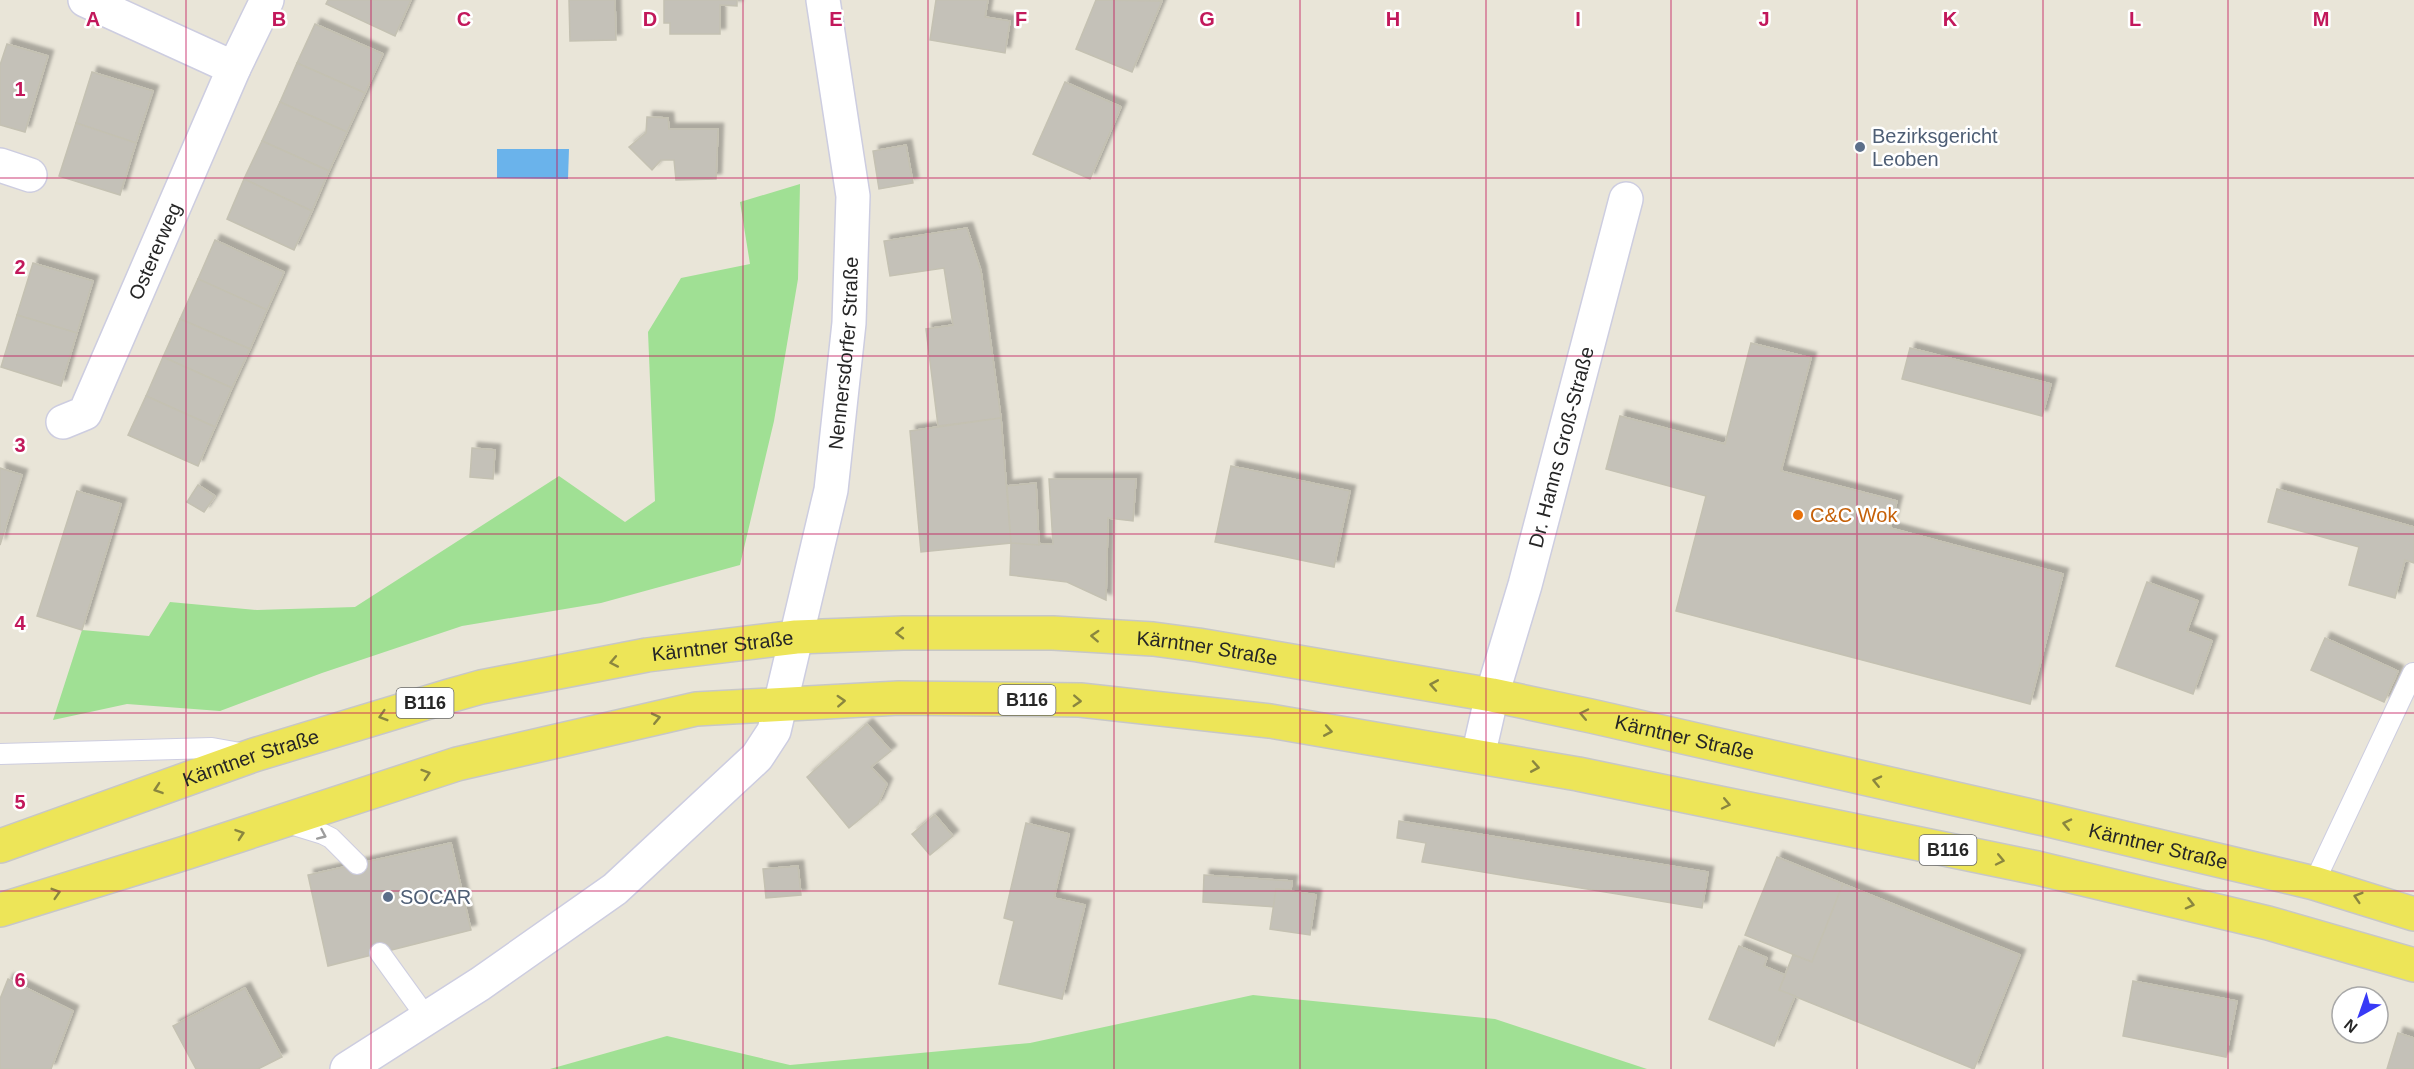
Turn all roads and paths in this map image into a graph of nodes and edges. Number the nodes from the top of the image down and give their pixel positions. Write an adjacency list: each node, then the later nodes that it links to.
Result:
1 (85, 0): 4 (street)
2 (267, 0): 4 (street, Ostererweg)
3 (823, 0): 7 (street, Nennersdorfer Straße)
4 (234, 68): 6 (street, Ostererweg)
5 (1626, 199): 9 (street, Dr. Hanns Groß-Straße)
6 (63, 422)
7 (796, 637): 9 (main road, Kärntner Straße / B116, one-way to 7); 10 (street, Nennersdorfer Straße); 12 (main road, Kärntner Straße / B116, one-way to 12)
8 (2413, 673): 17 (lane)
9 (1492, 695): 13 (street, Dr. Hanns Groß-Straße); 17 (main road, Kärntner Straße / B116, one-way to 9)
10 (782, 703): 13 (main road, B116, one-way to 13); 14 (main road, B116, one-way to 10); 22 (street)
11 (0, 753): 12 (lane)
12 (254, 755): 15 (main road, Kärntner Straße / B116, one-way to 15)
13 (1478, 756): 21 (main road, B116, one-way to 21)
14 (279, 821): 16 (lane, one-way to 16); 18 (main road, B116, one-way to 14)
15 (0, 846)
16 (357, 864)
17 (2314, 883): 19 (main road, Kärntner Straße / B116, one-way to 17)
18 (0, 910)
19 (2414, 914)
20 (380, 953): 22 (lane)
21 (2414, 965)
22 (427, 1018): 23 (street)
23 (347, 1069)

